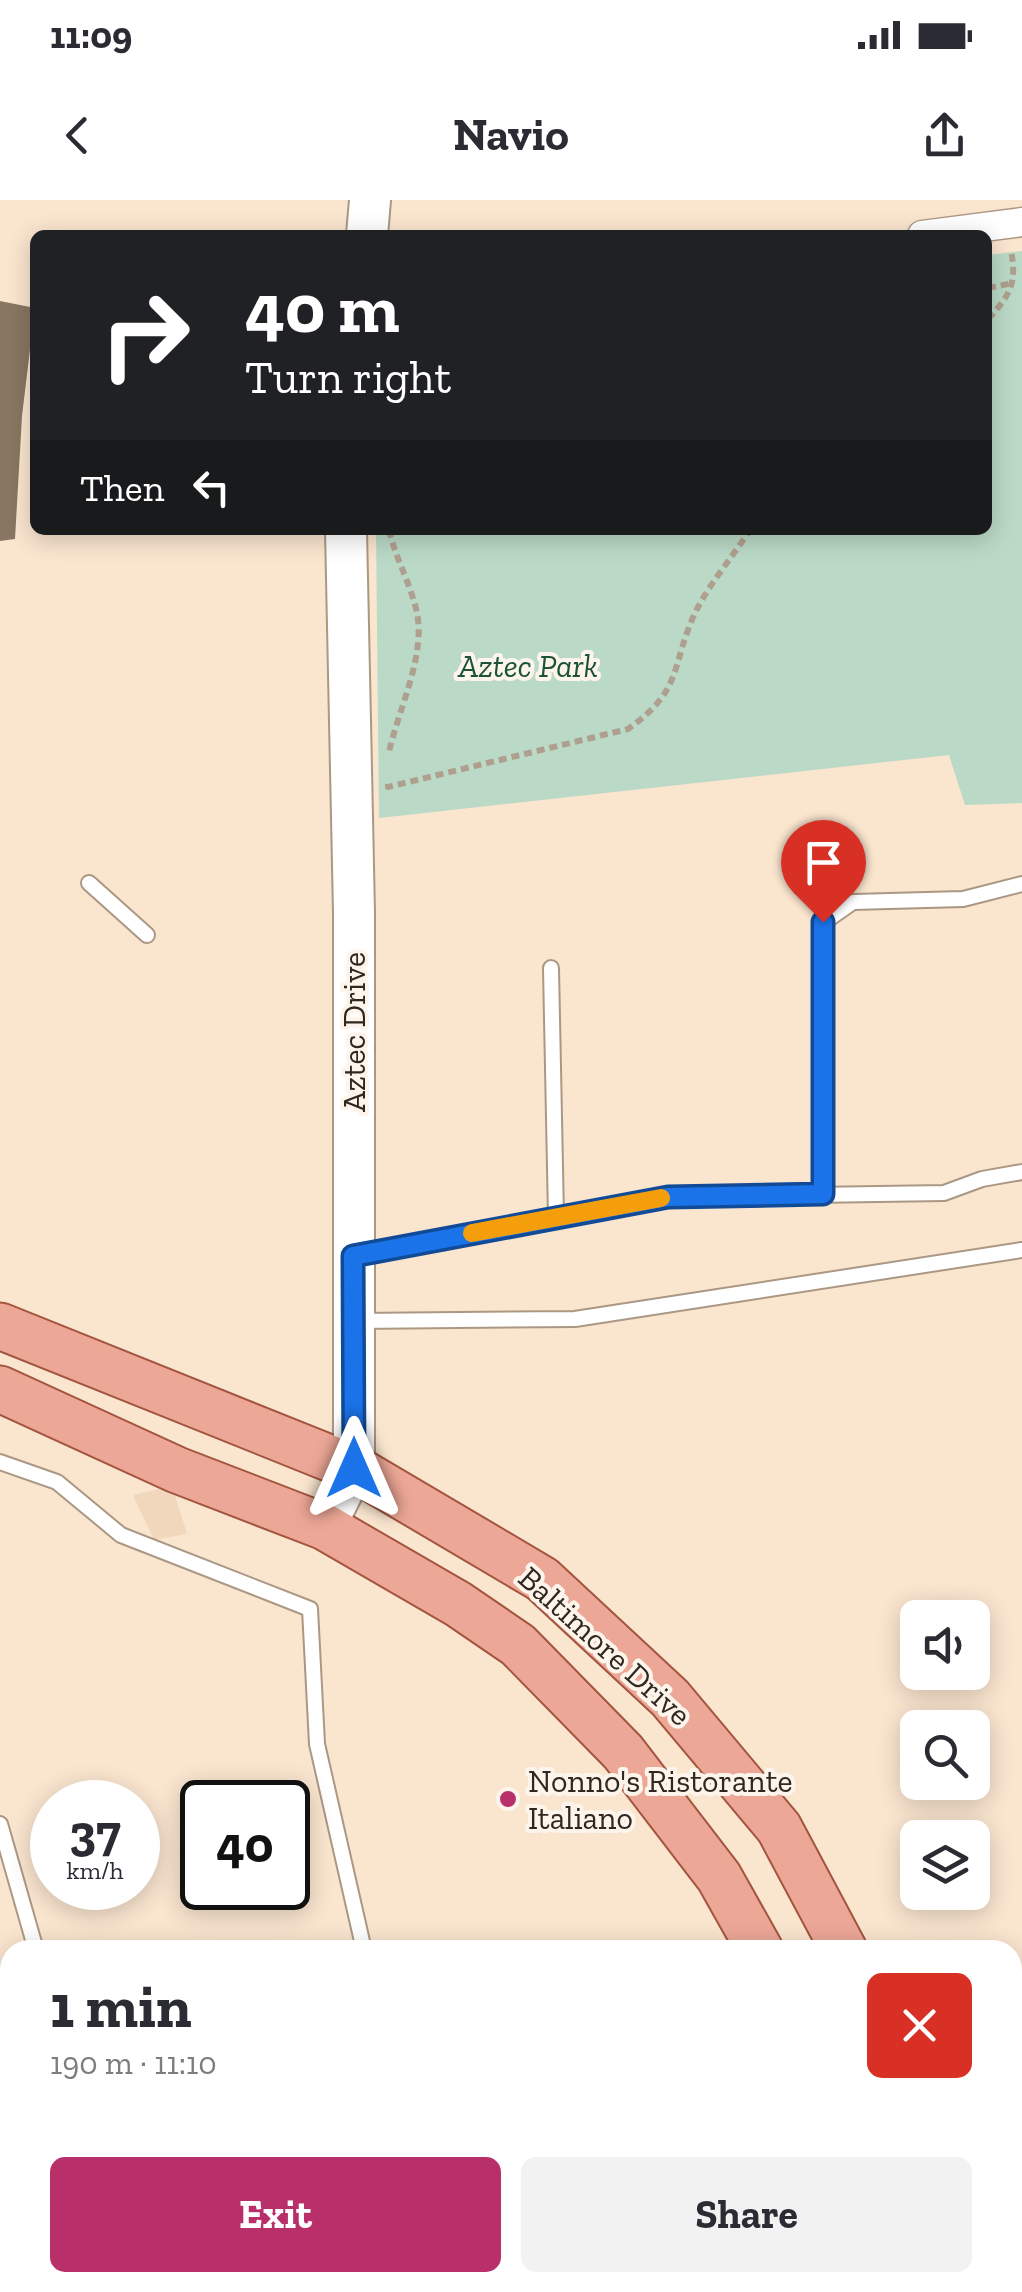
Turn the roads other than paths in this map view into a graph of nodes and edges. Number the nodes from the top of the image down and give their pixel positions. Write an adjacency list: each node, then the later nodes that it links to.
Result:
1 (370, 200): 3 (street)
2 (1022, 222): 4 (street)
3 (367, 230)
4 (960, 230)
5 (346, 535): 14 (street, Aztec Drive)
6 (88, 882): 8 (lane)
7 (1022, 884): 11 (lane)
8 (147, 935)
9 (551, 968): 12 (lane)
10 (1022, 1172): 11 (lane)
11 (823, 1194): 12 (lane)
12 (556, 1217): 14 (lane)
13 (1022, 1250): 15 (lane)
14 (353, 1256): 15 (street, Aztec Drive)
15 (354, 1321): 19 (street, Aztec Drive)
16 (0, 1326): 19 (main road, Baltimore Drive)
17 (0, 1389): 20 (main road, Baltimore Drive)
18 (0, 1462): 23 (lane)
19 (354, 1468): 20 (street, Aztec Drive); 25 (main road, Baltimore Drive)
20 (325, 1527): 24 (main road, Baltimore Drive)
21 (0, 1824): 22 (lane)
22 (33, 1940)
23 (362, 1940)
24 (754, 1940)
25 (839, 1940)

